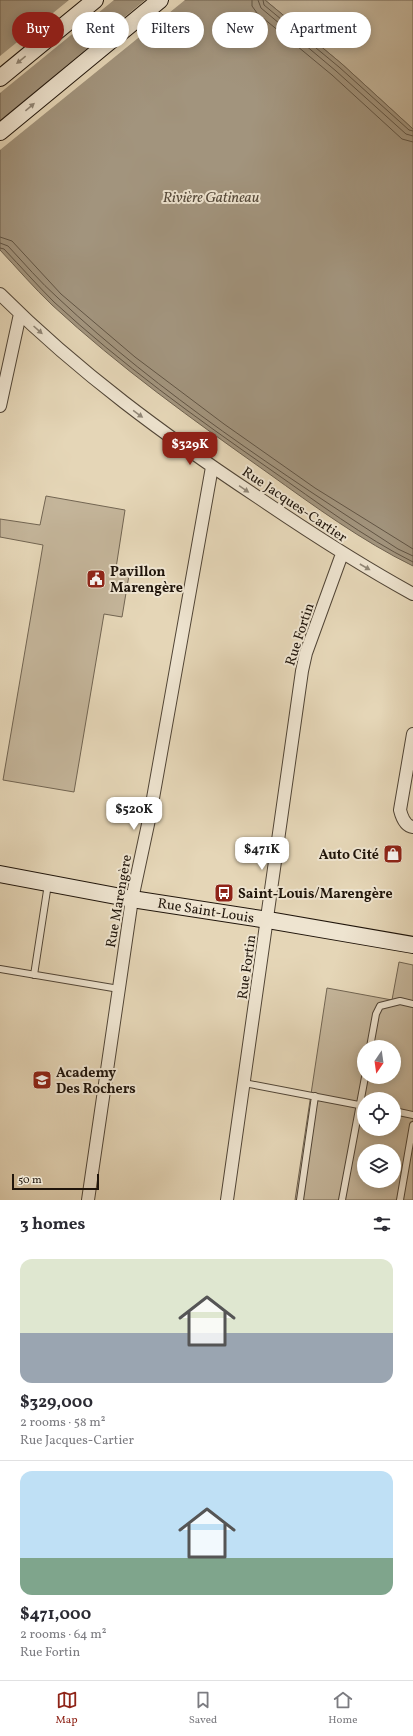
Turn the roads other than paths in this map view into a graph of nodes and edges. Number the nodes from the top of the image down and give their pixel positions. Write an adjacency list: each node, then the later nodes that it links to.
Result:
1 (95, 0): 3 (main road, one-way to 3)
2 (160, 0): 4 (main road, one-way to 2)
3 (0, 78)
4 (0, 132)
5 (0, 294): 6 (street, Rue Jacques-Cartier)
6 (20, 314): 7 (street); 8 (street, Rue Jacques-Cartier, one-way to 8)
7 (0, 406)
8 (212, 467): 9 (street, Rue Jacques-Cartier, one-way to 9); 15 (street, Rue Marengère)
9 (342, 554): 10 (street, Rue Jacques-Cartier, one-way to 10); 16 (street, Rue Fortin)
10 (413, 594)
11 (413, 734): 12 (street)
12 (413, 827)
13 (0, 874): 14 (main road, Rue Saint-Louis)
14 (48, 882): 15 (main road, Rue Saint-Louis); 19 (lane)
15 (132, 899): 16 (main road, Rue Saint-Louis); 20 (street, Rue Marengère)
16 (268, 920): 17 (main road, Rue Saint-Louis); 23 (street, Rue Fortin)
17 (413, 945)
18 (0, 969): 19 (lane)
19 (34, 975): 20 (lane)
20 (119, 989): 30 (street, Rue Marengère)
21 (413, 1004): 22 (lane)
22 (371, 1040)
23 (244, 1083): 24 (lane); 31 (street, Rue Fortin)
24 (315, 1096): 25 (lane); 32 (lane)
25 (357, 1104)
26 (401, 1112): 27 (lane)
27 (413, 1115)
28 (413, 1125): 34 (lane)
29 (357, 1129): 33 (lane)
30 (88, 1200)
31 (227, 1200)
32 (300, 1200)
33 (342, 1200)
34 (400, 1200)

